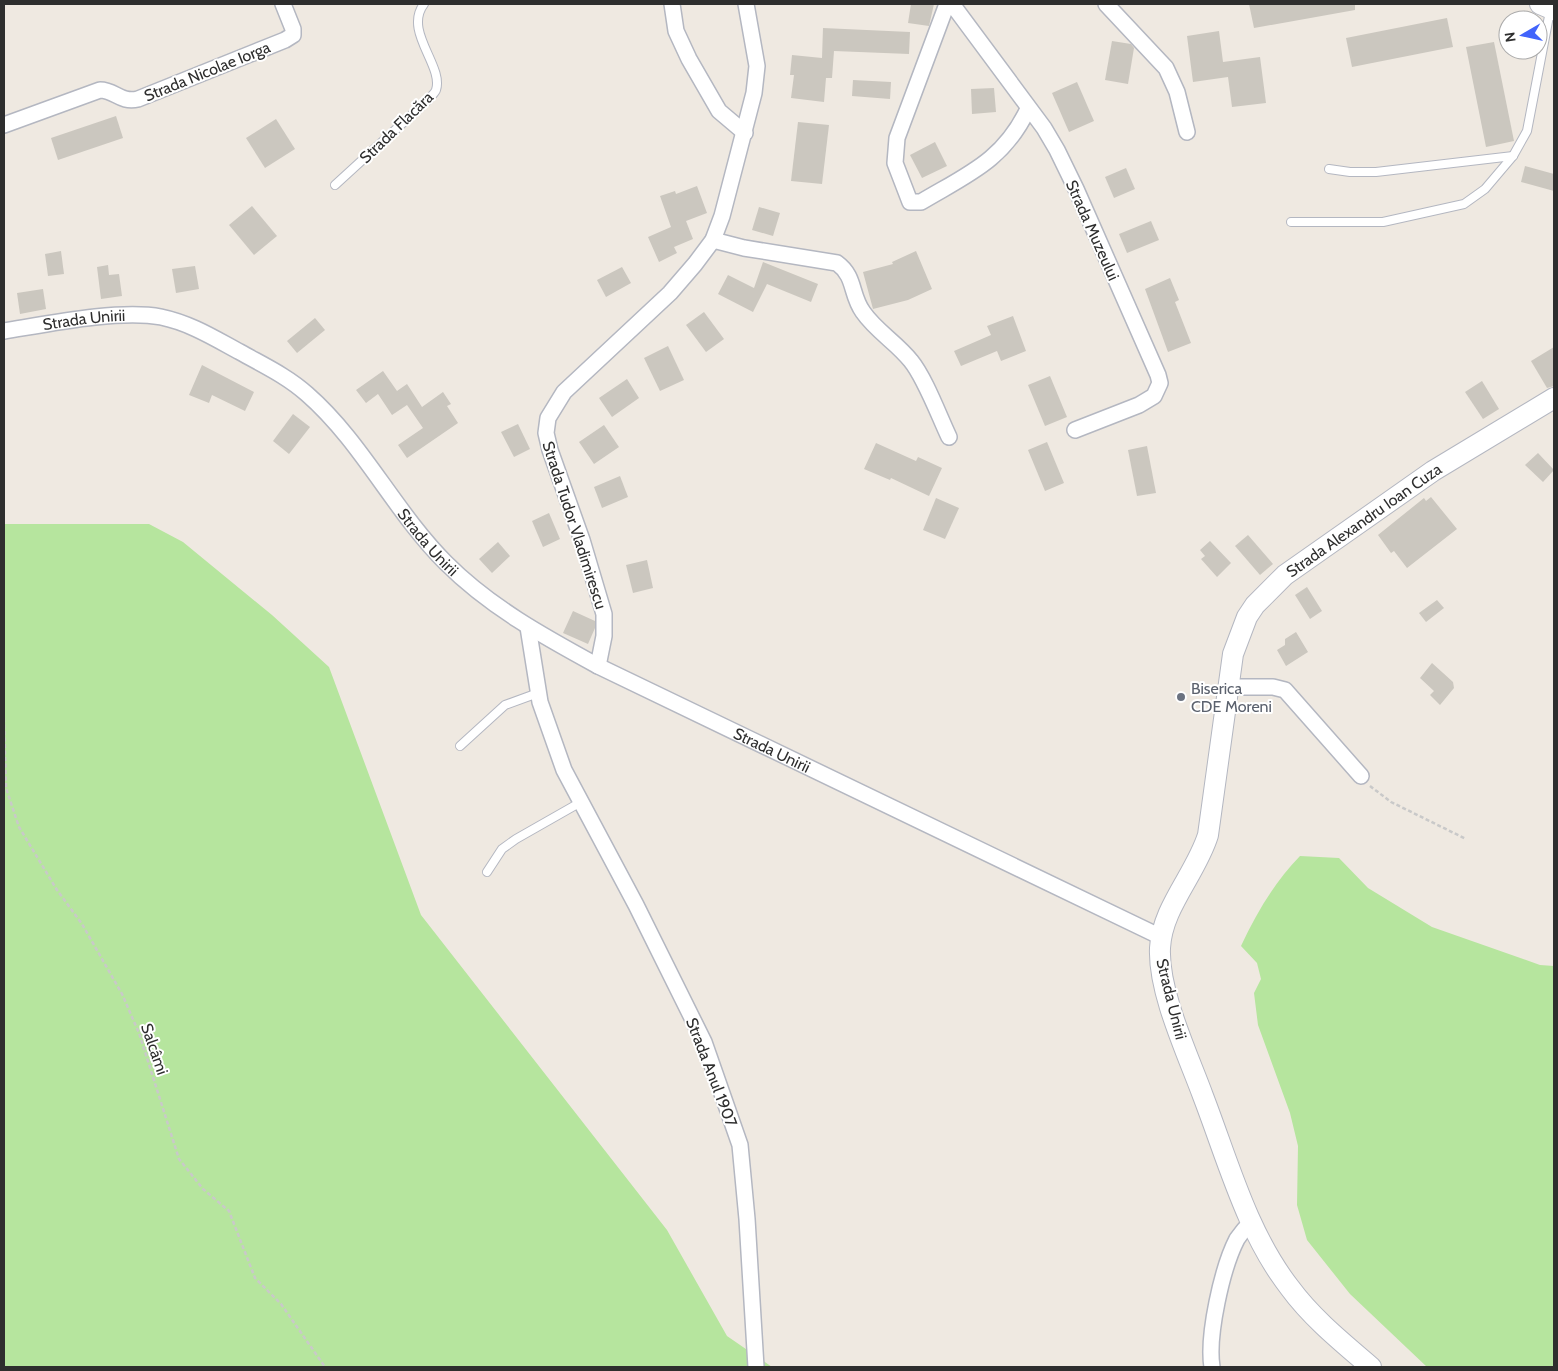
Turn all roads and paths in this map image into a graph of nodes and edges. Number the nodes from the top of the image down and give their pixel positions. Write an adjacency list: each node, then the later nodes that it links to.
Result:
1 (283, 4): 10 (street, Strada Nicolae Iorga)
2 (424, 4): 15 (lane, Strada Flacăra)
3 (672, 4): 12 (street)
4 (746, 4): 12 (street, Strada Tudor Vladimirescu)
5 (947, 4): 9 (street)
6 (952, 4): 9 (street, Strada Muzeului)
7 (1106, 4): 11 (street)
8 (1548, 7): 13 (lane)
9 (1028, 109): 20 (street, Strada Muzeului)
10 (4, 125)
11 (1187, 132)
12 (745, 133): 17 (street, Strada Tudor Vladimirescu)
13 (1513, 156): 14 (lane); 16 (lane)
14 (1330, 170)
15 (334, 185)
16 (1291, 222)
17 (713, 240): 21 (street); 23 (street, Strada Tudor Vladimirescu)
18 (4, 331): 22 (street, Strada Unirii)
19 (1554, 398): 24 (main road, Strada Alexandru Ioan Cuza)
20 (1075, 430)
21 (950, 437)
22 (528, 627): 23 (street, Strada Unirii); 25 (street, Strada Anul 1907)
23 (598, 666): 32 (street, Strada Unirii)
24 (1228, 687): 28 (street); 32 (main road, Strada Alexandru Ioan Cuza)
25 (538, 693): 27 (lane); 29 (street, Strada Anul 1907)
26 (4, 718): 34 (path, Salcâmi)
27 (460, 746)
28 (1360, 776): 30 (path)
29 (581, 802): 31 (lane); 35 (street, Strada Anul 1907)
30 (1466, 839)
31 (487, 872)
32 (1161, 937): 33 (main road, Strada Unirii)
33 (1252, 1221): 36 (street); 37 (main road, Strada Unirii)
34 (325, 1367)
35 (756, 1367)
36 (1212, 1367)
37 (1371, 1367)

